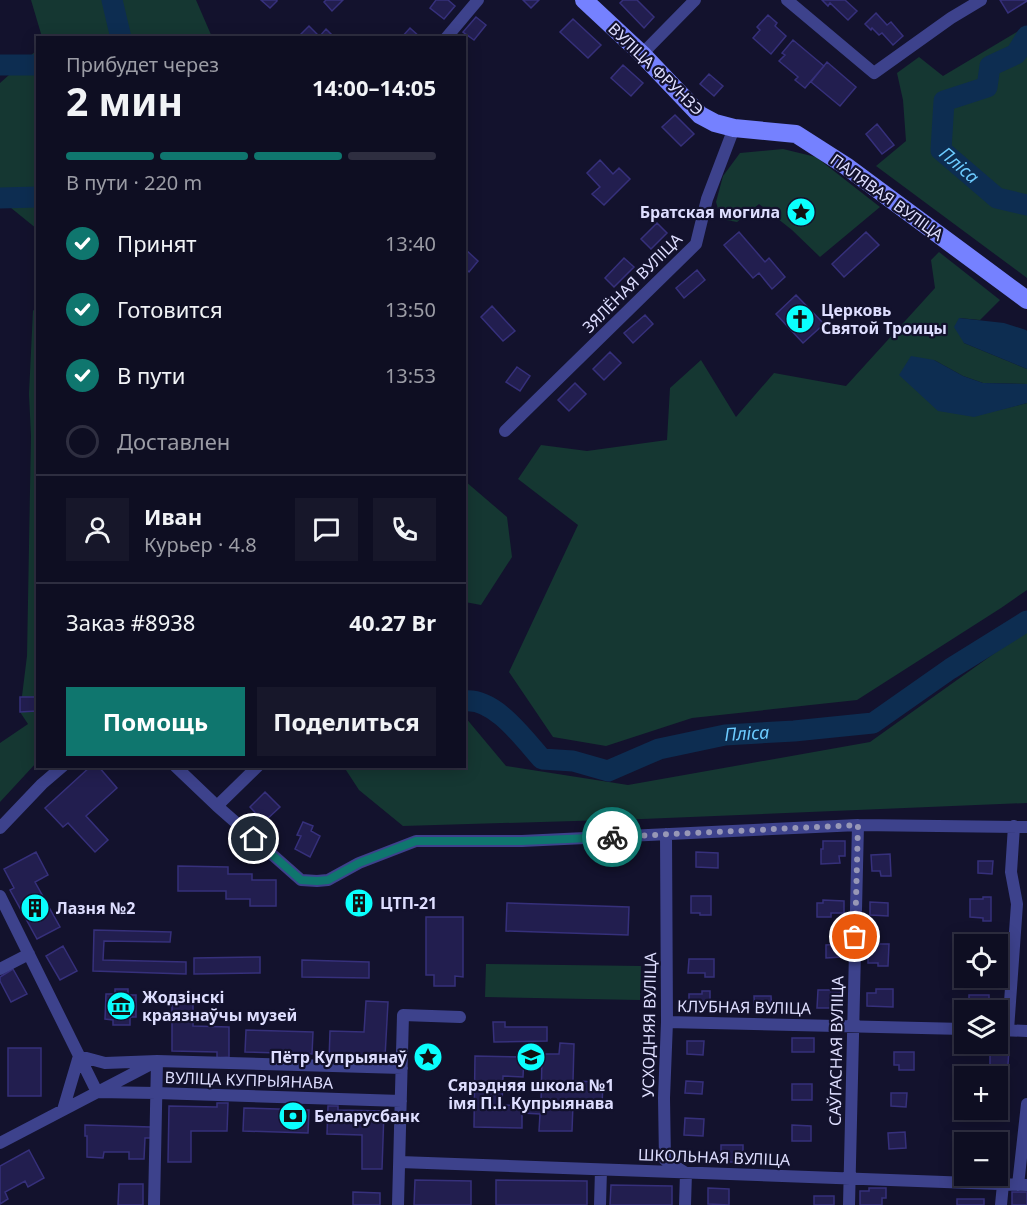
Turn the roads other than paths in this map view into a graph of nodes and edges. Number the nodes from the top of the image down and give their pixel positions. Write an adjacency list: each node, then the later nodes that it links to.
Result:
1 (478, 0): 6 (street)
2 (584, 0): 7 (street, ВУЛІЦА ФРУНЗЭ)
3 (695, 0): 7 (street)
4 (787, 0): 5 (street)
5 (981, 0)
6 (448, 36)
7 (642, 54): 8 (street, ВУЛІЦА ФРУНЗЭ)
8 (734, 128): 9 (street, ПАЛЯВАЯ ВУЛІЦА); 10 (street, ЗЯЛЁНАЯ ВУЛІЦА)
9 (1027, 300)
10 (505, 431)
11 (61, 768): 17 (street)
12 (177, 768): 14 (street)
13 (256, 768): 14 (street)
14 (217, 806): 18 (street)
15 (858, 825): 16 (street); 18 (street); 25 (street, САЎГАСНАЯ ВУЛІЦА)
16 (1021, 826): 22 (street)
17 (0, 828)
18 (666, 834): 24 (street, УСХОДНЯЯ ВУЛІЦА)
19 (0, 896): 20 (street)
20 (29, 954): 21 (street); 29 (street)
21 (0, 969)
22 (1006, 1000)
23 (460, 1017): 31 (street)
24 (667, 1022): 25 (street, КЛУБНАЯ ВУЛІЦА); 40 (street, УСХОДНЯЯ ВУЛІЦА)
25 (853, 1026): 26 (street, КЛУБНАЯ ВУЛІЦА); 41 (street, САЎГАСНАЯ ВУЛІЦА)
26 (954, 1029)
27 (1008, 1030): 28 (street)
28 (1027, 1031)
29 (79, 1056): 30 (street, ВУЛІЦА КУПРЫЯНАВА); 32 (street); 36 (street)
30 (157, 1061): 31 (street, ВУЛІЦА КУПРЫЯНАВА); 32 (street, ВУЛІЦА КУПРЫЯНАВА); 33 (street)
31 (402, 1068): 34 (street)
32 (97, 1092): 33 (street, ВУЛІЦА КУПРЫЯНАВА); 36 (street, ВУЛІЦА КУПРЫЯНАВА)
33 (156, 1093): 34 (street, ВУЛІЦА КУПРЫЯНАВА); 46 (street)
34 (400, 1101): 38 (street)
35 (1027, 1104): 44 (street)
36 (63, 1110): 37 (street, ВУЛІЦА КУПРЫЯНАВА)
37 (0, 1143)
38 (400, 1162): 39 (street, ШКОЛЬНАЯ ВУЛІЦА); 47 (street)
39 (601, 1170): 40 (street, ШКОЛЬНАЯ ВУЛІЦА); 48 (street)
40 (686, 1173): 41 (street, ШКОЛЬНАЯ ВУЛІЦА); 49 (street)
41 (850, 1178): 42 (street, ШКОЛЬНАЯ ВУЛІЦА); 50 (street, САЎГАСНАЯ ВУЛІЦА)
42 (954, 1182)
43 (1008, 1184): 44 (street, ШКОЛЬНАЯ ВУЛІЦА)
44 (1023, 1185)
45 (1003, 1186): 51 (street)
46 (154, 1205)
47 (398, 1205)
48 (600, 1205)
49 (685, 1205)
50 (849, 1205)
51 (1001, 1205)

